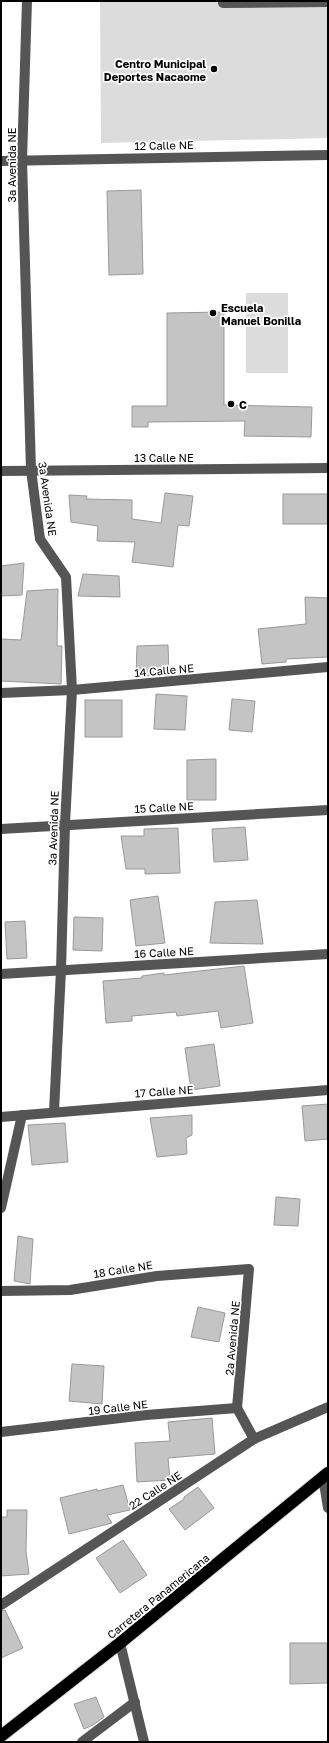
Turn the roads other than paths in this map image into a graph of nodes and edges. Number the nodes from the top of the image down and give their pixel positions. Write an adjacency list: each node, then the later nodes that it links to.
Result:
1 (27, 1): 5 (street, 3a Avenida NE)
2 (328, 2): 3 (street)
3 (223, 3)
4 (328, 155): 5 (street, 12 Calle NE)
5 (22, 160): 6 (street, 12 Calle NE); 8 (street, 3a Avenida NE)
6 (1, 161)
7 (328, 468): 8 (street, 13 Calle NE)
8 (31, 470): 9 (street, 13 Calle NE); 11 (street, 3a Avenida NE)
9 (1, 471)
10 (328, 667): 11 (street, 14 Calle NE)
11 (72, 690): 12 (street, 14 Calle NE); 14 (street, 3a Avenida NE)
12 (1, 693)
13 (328, 810): 14 (street, 15 Calle NE)
14 (65, 824): 15 (street, 15 Calle NE); 17 (street, 3a Avenida NE)
15 (1, 829)
16 (328, 954): 17 (street, 16 Calle NE)
17 (61, 970): 18 (street, 16 Calle NE); 20 (street, 3a Avenida NE)
18 (1, 974)
19 (328, 1090): 20 (street, 17 Calle NE)
20 (54, 1112): 21 (street, 17 Calle NE)
21 (22, 1115): 22 (street, 17 Calle NE); 23 (street)
22 (1, 1117)
23 (1, 1208)
24 (249, 1269): 25 (street, 18 Calle NE); 27 (street, 2a Avenida NE)
25 (1, 1291)
26 (328, 1407): 29 (street, 22 Calle NE)
27 (237, 1408): 28 (street, 19 Calle NE); 29 (street)
28 (1, 1432)
29 (254, 1439): 32 (street, 22 Calle NE)
30 (326, 1475): 31 (street); 33 (highway, Carretera Panamericana)
31 (328, 1508)
32 (1, 1605)
33 (120, 1643): 34 (street); 35 (highway, Carretera Panamericana)
34 (135, 1702): 36 (street); 37 (street)
35 (1, 1736)
36 (82, 1742)
37 (144, 1742)

